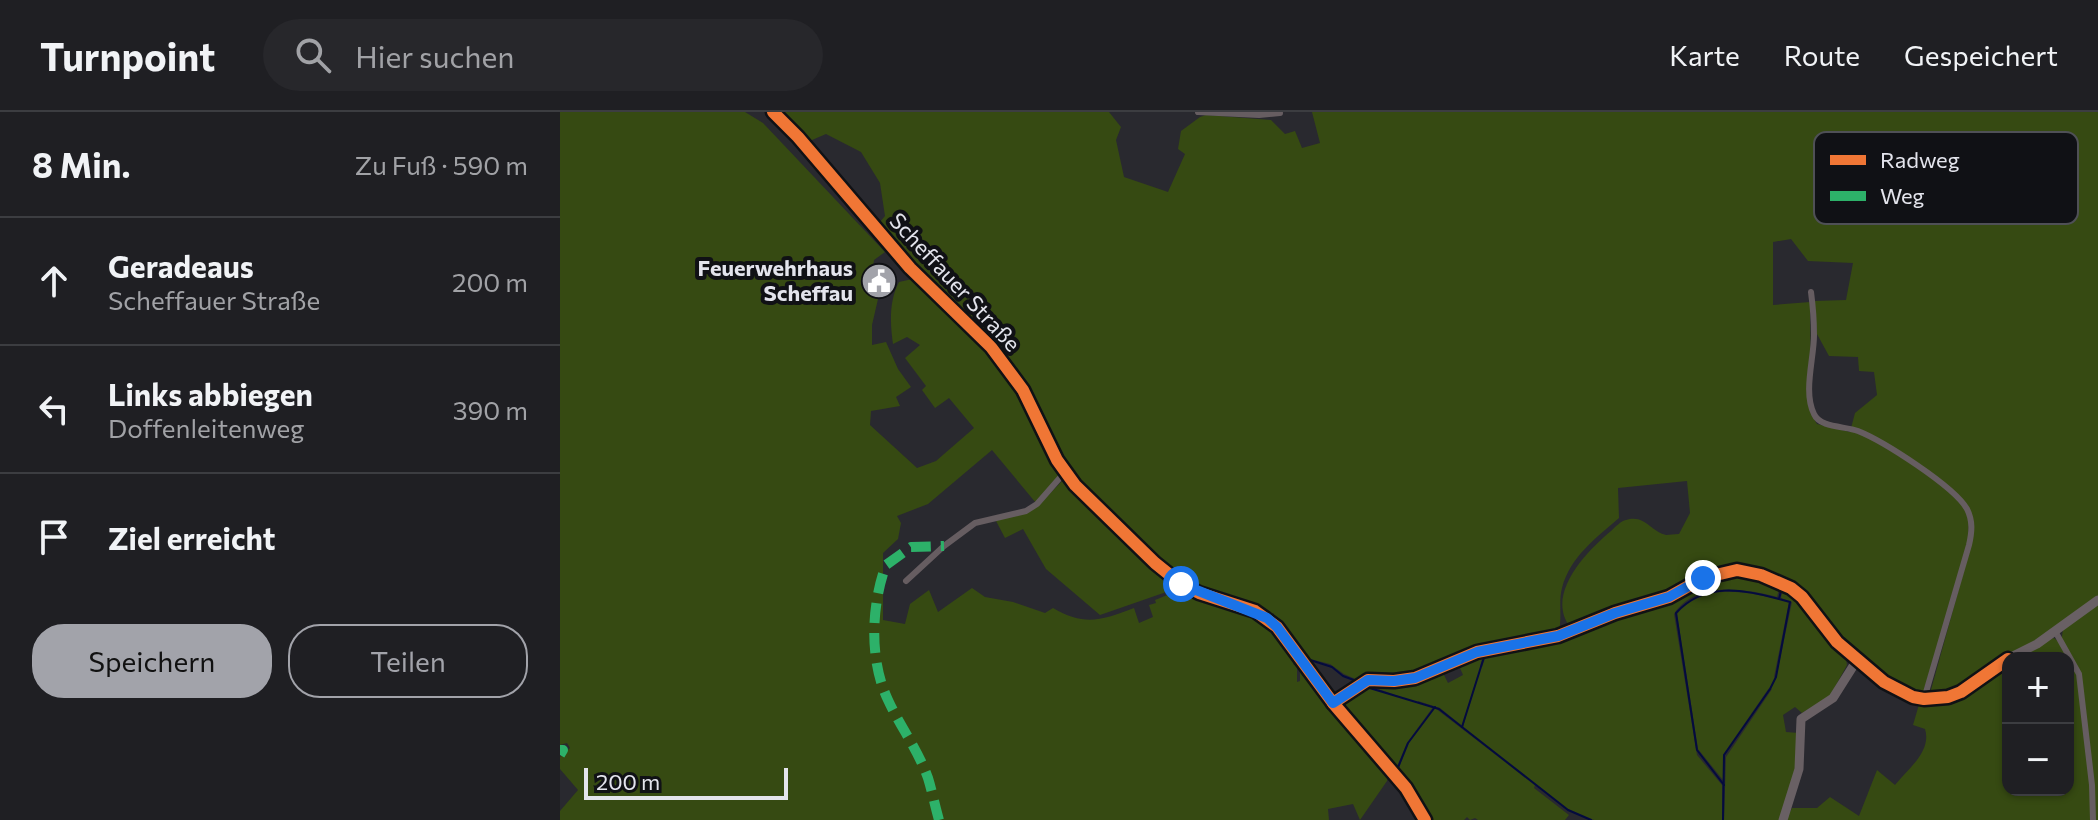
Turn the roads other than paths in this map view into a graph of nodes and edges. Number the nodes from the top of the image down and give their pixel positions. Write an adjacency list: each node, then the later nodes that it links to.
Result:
1 (773, 112): 5 (street, Scheffauer Straße)
2 (1201, 112): 3 (street)
3 (1280, 113)
4 (1811, 292): 12 (street)
5 (1065, 472): 6 (street); 13 (street, Scheffauer Straße)
6 (906, 581)
7 (2098, 600): 8 (street)
8 (2055, 631): 9 (street); 16 (street)
9 (2020, 652)
10 (1857, 660): 12 (street); 13 (street); 15 (street)
11 (2002, 662): 12 (street)
12 (1924, 699)
13 (1333, 703): 14 (street, Scheffauer Straße)
14 (1425, 820)
15 (1783, 820)
16 (2093, 820)

